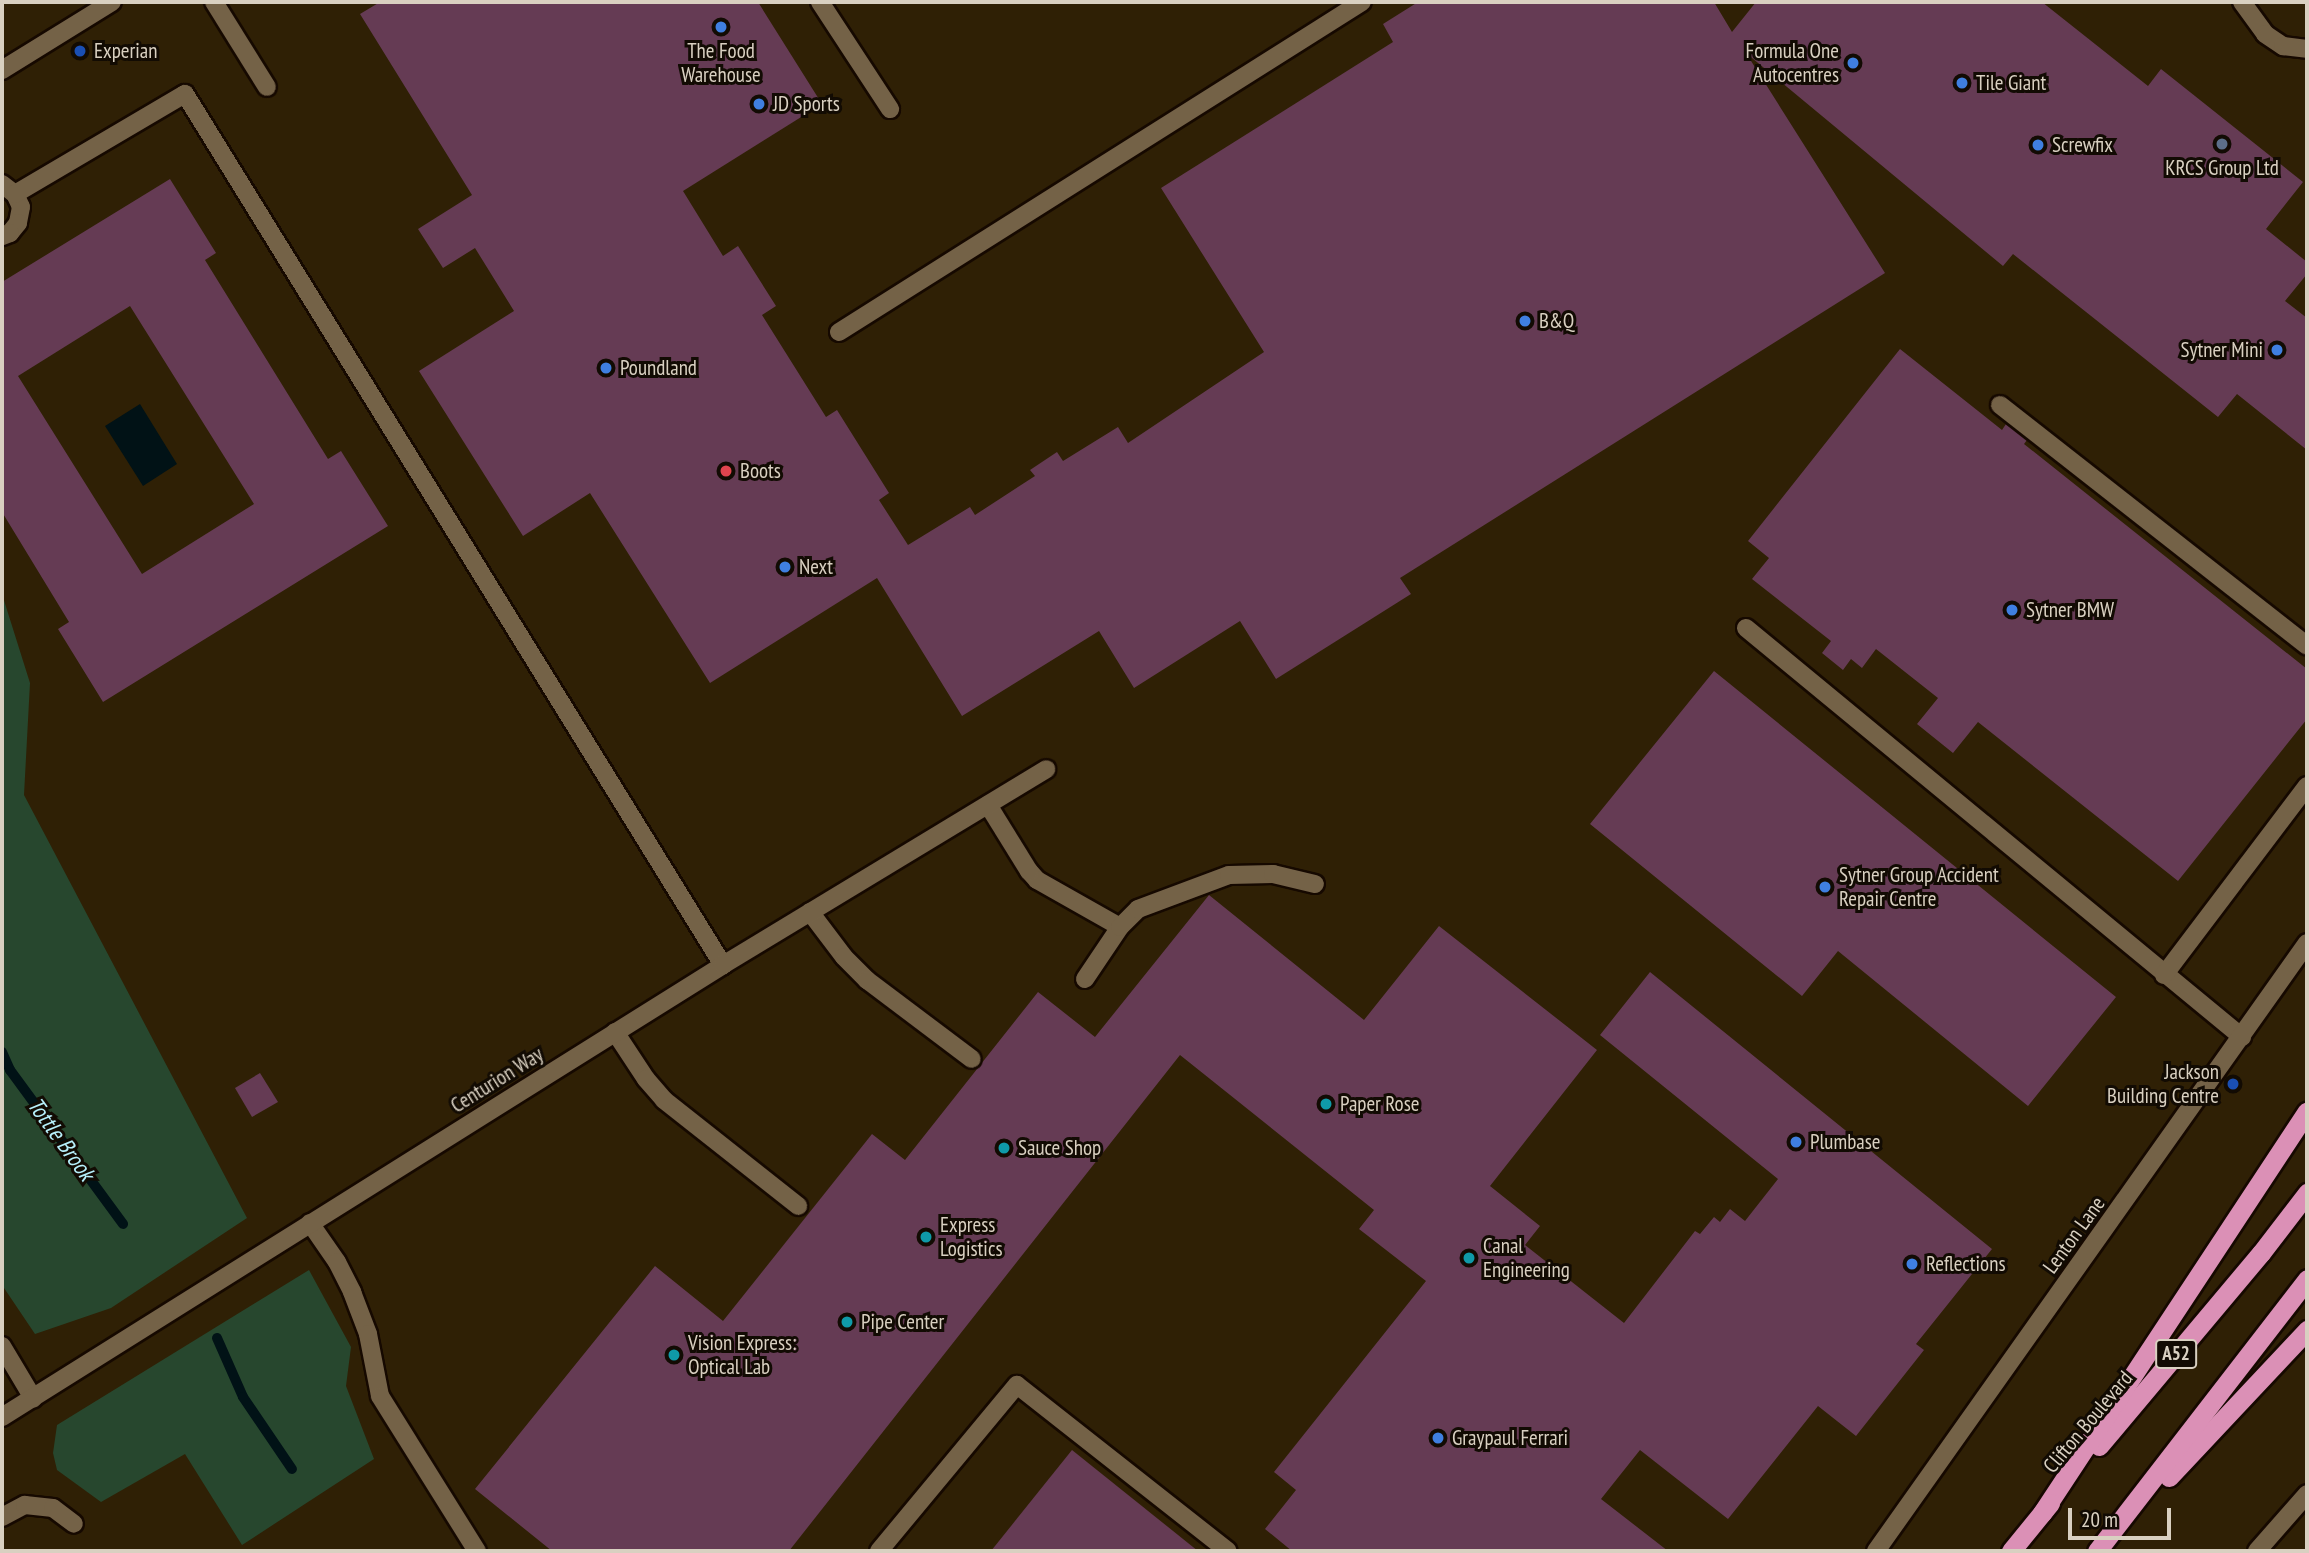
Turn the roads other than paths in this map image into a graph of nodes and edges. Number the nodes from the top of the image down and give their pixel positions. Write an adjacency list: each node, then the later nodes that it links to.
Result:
1 (112, 2): 7 (street)
2 (214, 2): 8 (street)
3 (820, 2): 9 (street)
4 (1362, 2): 12 (street)
5 (2242, 2): 6 (street)
6 (2307, 50)
7 (2, 70)
8 (267, 87)
9 (890, 109)
10 (8, 189): 11 (street); 23 (street)
11 (2, 236)
12 (839, 332)
13 (2000, 405): 15 (street)
14 (1746, 628): 24 (street)
15 (2307, 646)
16 (1046, 769): 18 (street, Centurion Way)
17 (2307, 786): 24 (street)
18 (988, 805): 20 (street, Centurion Way); 21 (street)
19 (1315, 884): 21 (street)
20 (810, 912): 23 (street, Centurion Way); 28 (street)
21 (1120, 927): 25 (street)
22 (2307, 943): 27 (street, Lenton Lane)
23 (723, 965): 26 (street, Centurion Way)
24 (2164, 975): 27 (street)
25 (1085, 979)
26 (615, 1032): 31 (street); 32 (street, Centurion Way)
27 (2242, 1037): 45 (street, Lenton Lane)
28 (972, 1059)
29 (2307, 1111): 39 (highway)
30 (2307, 1193): 39 (highway, Clifton Boulevard / A52)
31 (798, 1206)
32 (310, 1223): 36 (street, Centurion Way); 42 (street)
33 (2307, 1279): 47 (highway)
34 (2307, 1330): 47 (highway)
35 (2, 1346): 36 (street)
36 (33, 1398): 37 (street, Centurion Way)
37 (2, 1417)
38 (2307, 1494): 48 (street)
39 (2042, 1513): 46 (highway, Clifton Boulevard / A52)
40 (2, 1517): 41 (street)
41 (74, 1524)
42 (477, 1551)
43 (879, 1551): 44 (street)
44 (1228, 1551)
45 (1876, 1551)
46 (2011, 1551)
47 (2098, 1551)
48 (2257, 1551)

